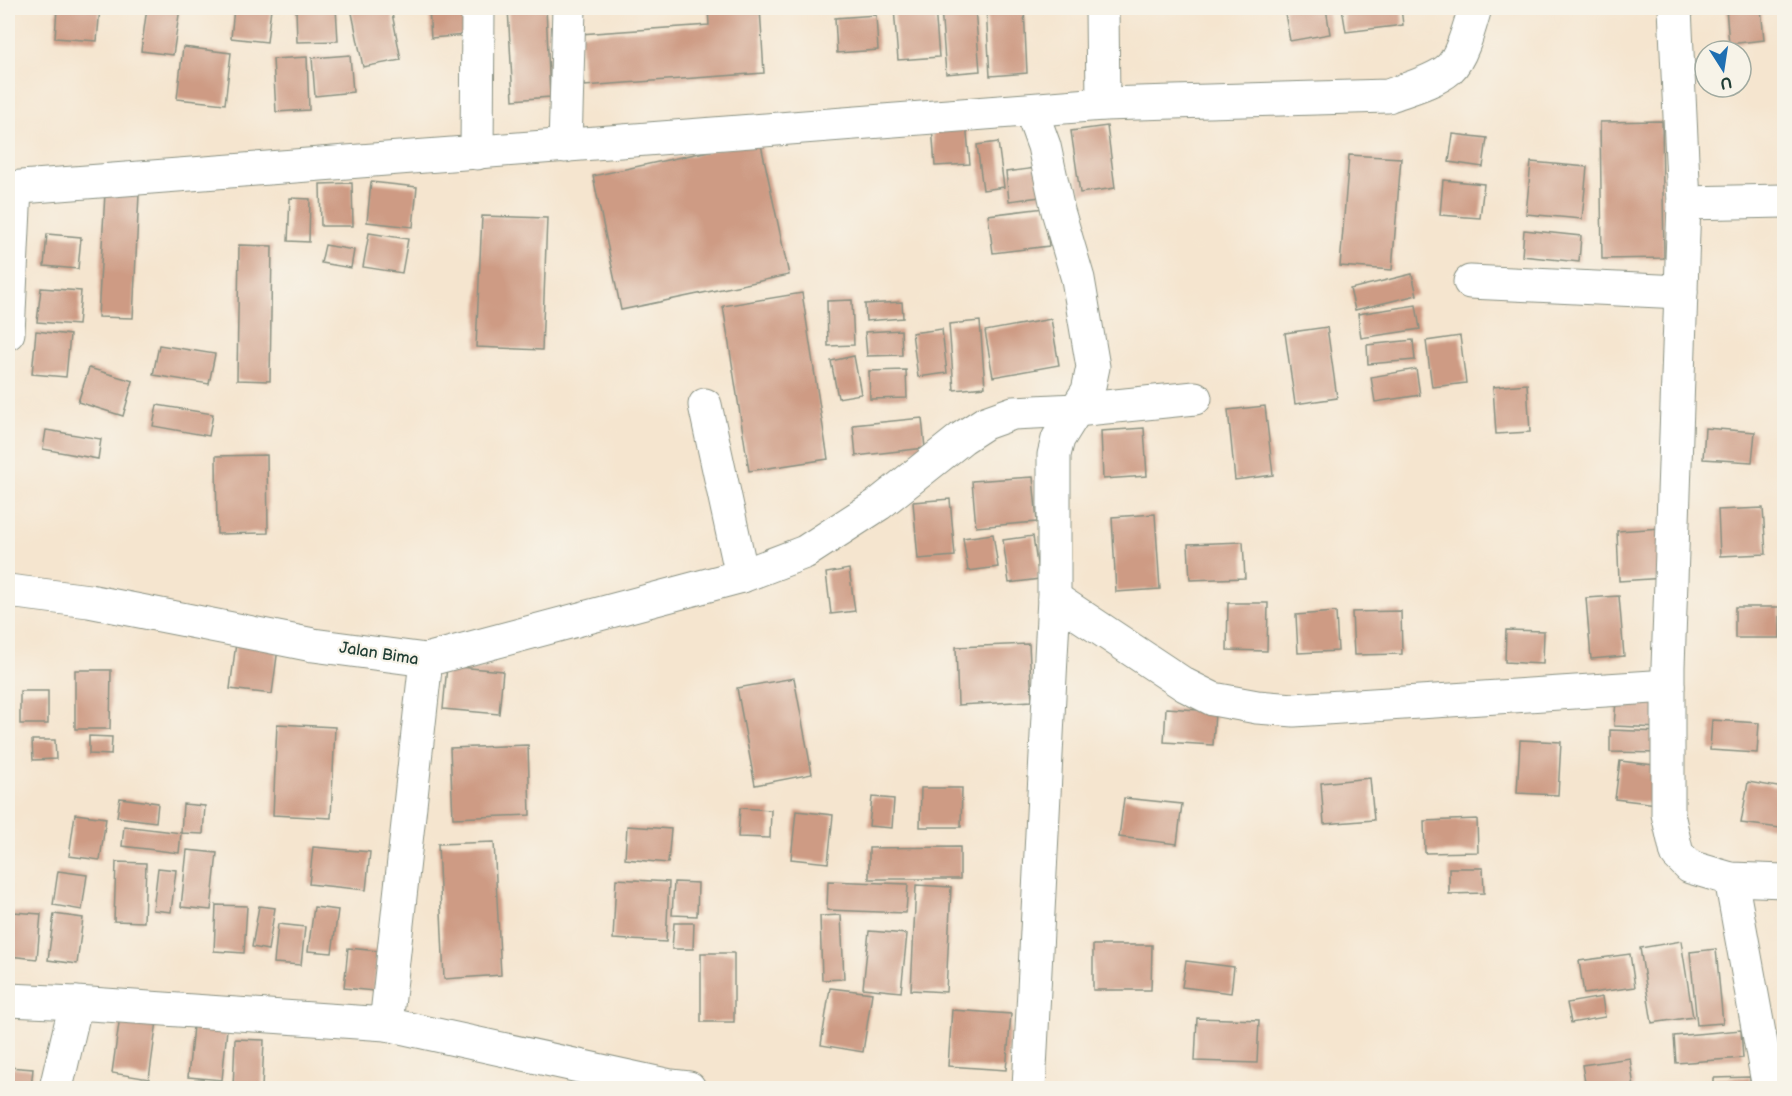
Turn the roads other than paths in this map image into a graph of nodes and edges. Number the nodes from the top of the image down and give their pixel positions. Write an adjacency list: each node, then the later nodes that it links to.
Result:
1 (478, 8): 9 (street)
2 (569, 8): 8 (street)
3 (1102, 8): 6 (street)
4 (1475, 8): 6 (street)
5 (1675, 8): 12 (street)
6 (1102, 104): 7 (street)
7 (1031, 110): 8 (street); 18 (street)
8 (565, 146): 9 (street)
9 (477, 153): 10 (street)
10 (11, 188): 15 (street)
11 (1785, 201): 12 (street)
12 (1684, 203): 14 (street)
13 (1470, 282): 14 (street)
14 (1681, 292): 23 (street)
15 (8, 333)
16 (1195, 398): 18 (street)
17 (705, 405): 19 (street)
18 (1076, 410): 19 (street); 21 (street)
19 (742, 576): 22 (street)
20 (8, 591): 22 (street, Jalan Bima)
21 (1054, 598): 23 (street); 31 (street)
22 (426, 660): 28 (street, Jalan Bima)
23 (1668, 686): 24 (street)
24 (1731, 879): 25 (street); 32 (street)
25 (1785, 881)
26 (8, 1000): 27 (street)
27 (76, 1003): 28 (street); 30 (street)
28 (386, 1024): 29 (street)
29 (676, 1088)
30 (56, 1089)
31 (1029, 1089)
32 (1769, 1089)

